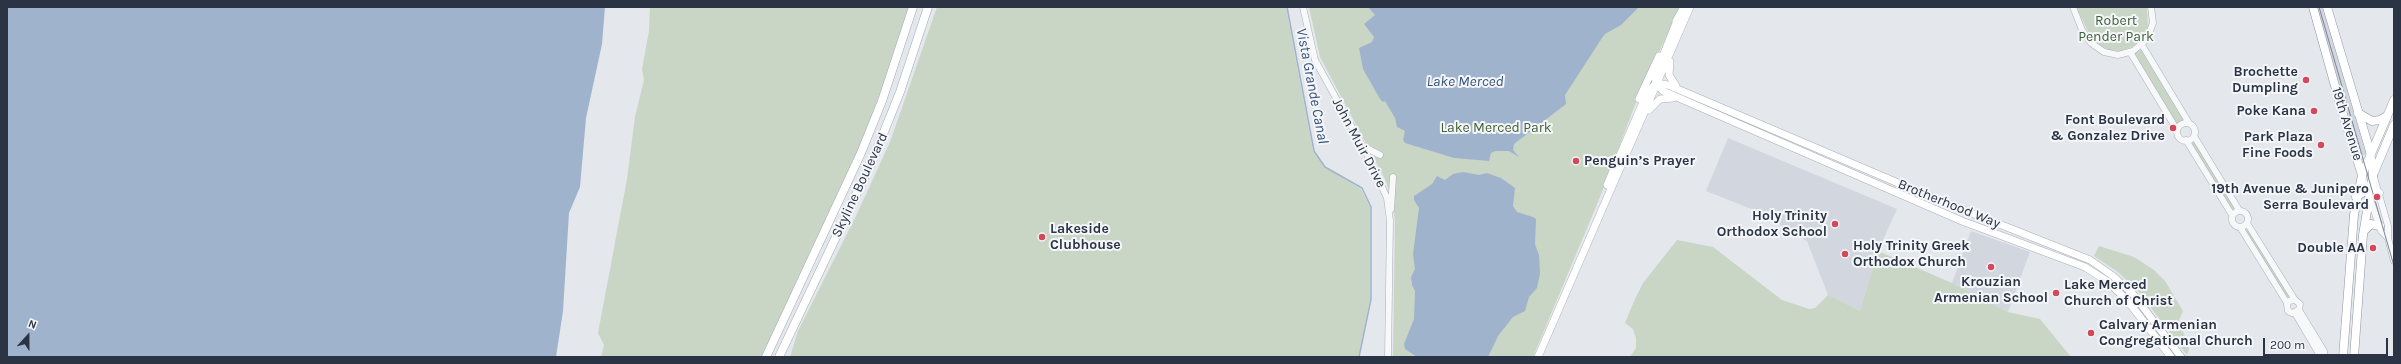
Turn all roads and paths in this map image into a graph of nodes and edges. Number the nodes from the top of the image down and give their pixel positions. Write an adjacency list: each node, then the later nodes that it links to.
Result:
1 (914, 7): 48 (main road, Skyline Boulevard)
2 (928, 7): 49 (main road, Skyline Boulevard)
3 (1303, 7): 26 (street, John Muir Drive)
4 (1684, 7): 10 (main road)
5 (1690, 7): 11 (main road)
6 (2073, 7): 13 (street)
7 (2151, 7): 12 (street)
8 (2313, 7): 29 (main road, 19th Avenue)
9 (2326, 7): 18 (main road, 19th Avenue)
10 (1678, 18): 14 (main road); 32 (main road)
11 (1678, 35): 14 (main road); 15 (main road)
12 (2142, 45): 13 (street); 21 (street)
13 (2130, 52): 23 (street)
14 (1657, 84): 15 (main road); 16 (main road, Brotherhood Way); 20 (main road); 32 (main road)
15 (1685, 92): 53 (main road, Brotherhood Way)
16 (1682, 100): 20 (main road); 52 (main road, Brotherhood Way)
17 (2394, 100): 19 (main road)
18 (2357, 113): 19 (main road); 27 (main road, 19th Avenue)
19 (2386, 116): 27 (main road)
20 (1641, 122): 34 (main road)
21 (2189, 123): 23 (street); 24 (street)
22 (2394, 125): 30 (main road)
23 (2178, 130): 25 (street)
24 (2194, 136): 25 (street); 36 (street)
25 (2186, 140): 38 (street)
26 (1363, 146): 28 (street); 37 (street, John Muir Drive)
27 (2370, 153): 29 (main road); 30 (main road, 19th Avenue)
28 (1380, 155)
29 (2362, 174): 33 (street, 19th Avenue); 35 (main road)
30 (2373, 175): 33 (main road)
31 (1393, 177): 37 (street)
32 (1607, 185): 34 (main road)
33 (2372, 192): 35 (main road); 40 (street, 19th Avenue); 42 (main road); 43 (street, 19th Avenue)
34 (1606, 197): 51 (main road)
35 (2356, 197): 55 (main road)
36 (2239, 210): 38 (street); 39 (street)
37 (1390, 214): 50 (street, John Muir Drive)
38 (2232, 215): 41 (street)
39 (2247, 223): 41 (street); 45 (street)
40 (2380, 226): 42 (main road); 43 (street, 19th Avenue)
41 (2240, 227): 46 (street)
42 (2364, 231): 56 (main road)
43 (2388, 238): 44 (street, 19th Avenue)
44 (2394, 261)
45 (2295, 300): 46 (street); 47 (street)
46 (2287, 303): 47 (street)
47 (2297, 312): 54 (street)
48 (766, 357)
49 (779, 357)
50 (1388, 357)
51 (1538, 357)
52 (2171, 357)
53 (2181, 357)
54 (2324, 357)
55 (2344, 357)
56 (2354, 357)

